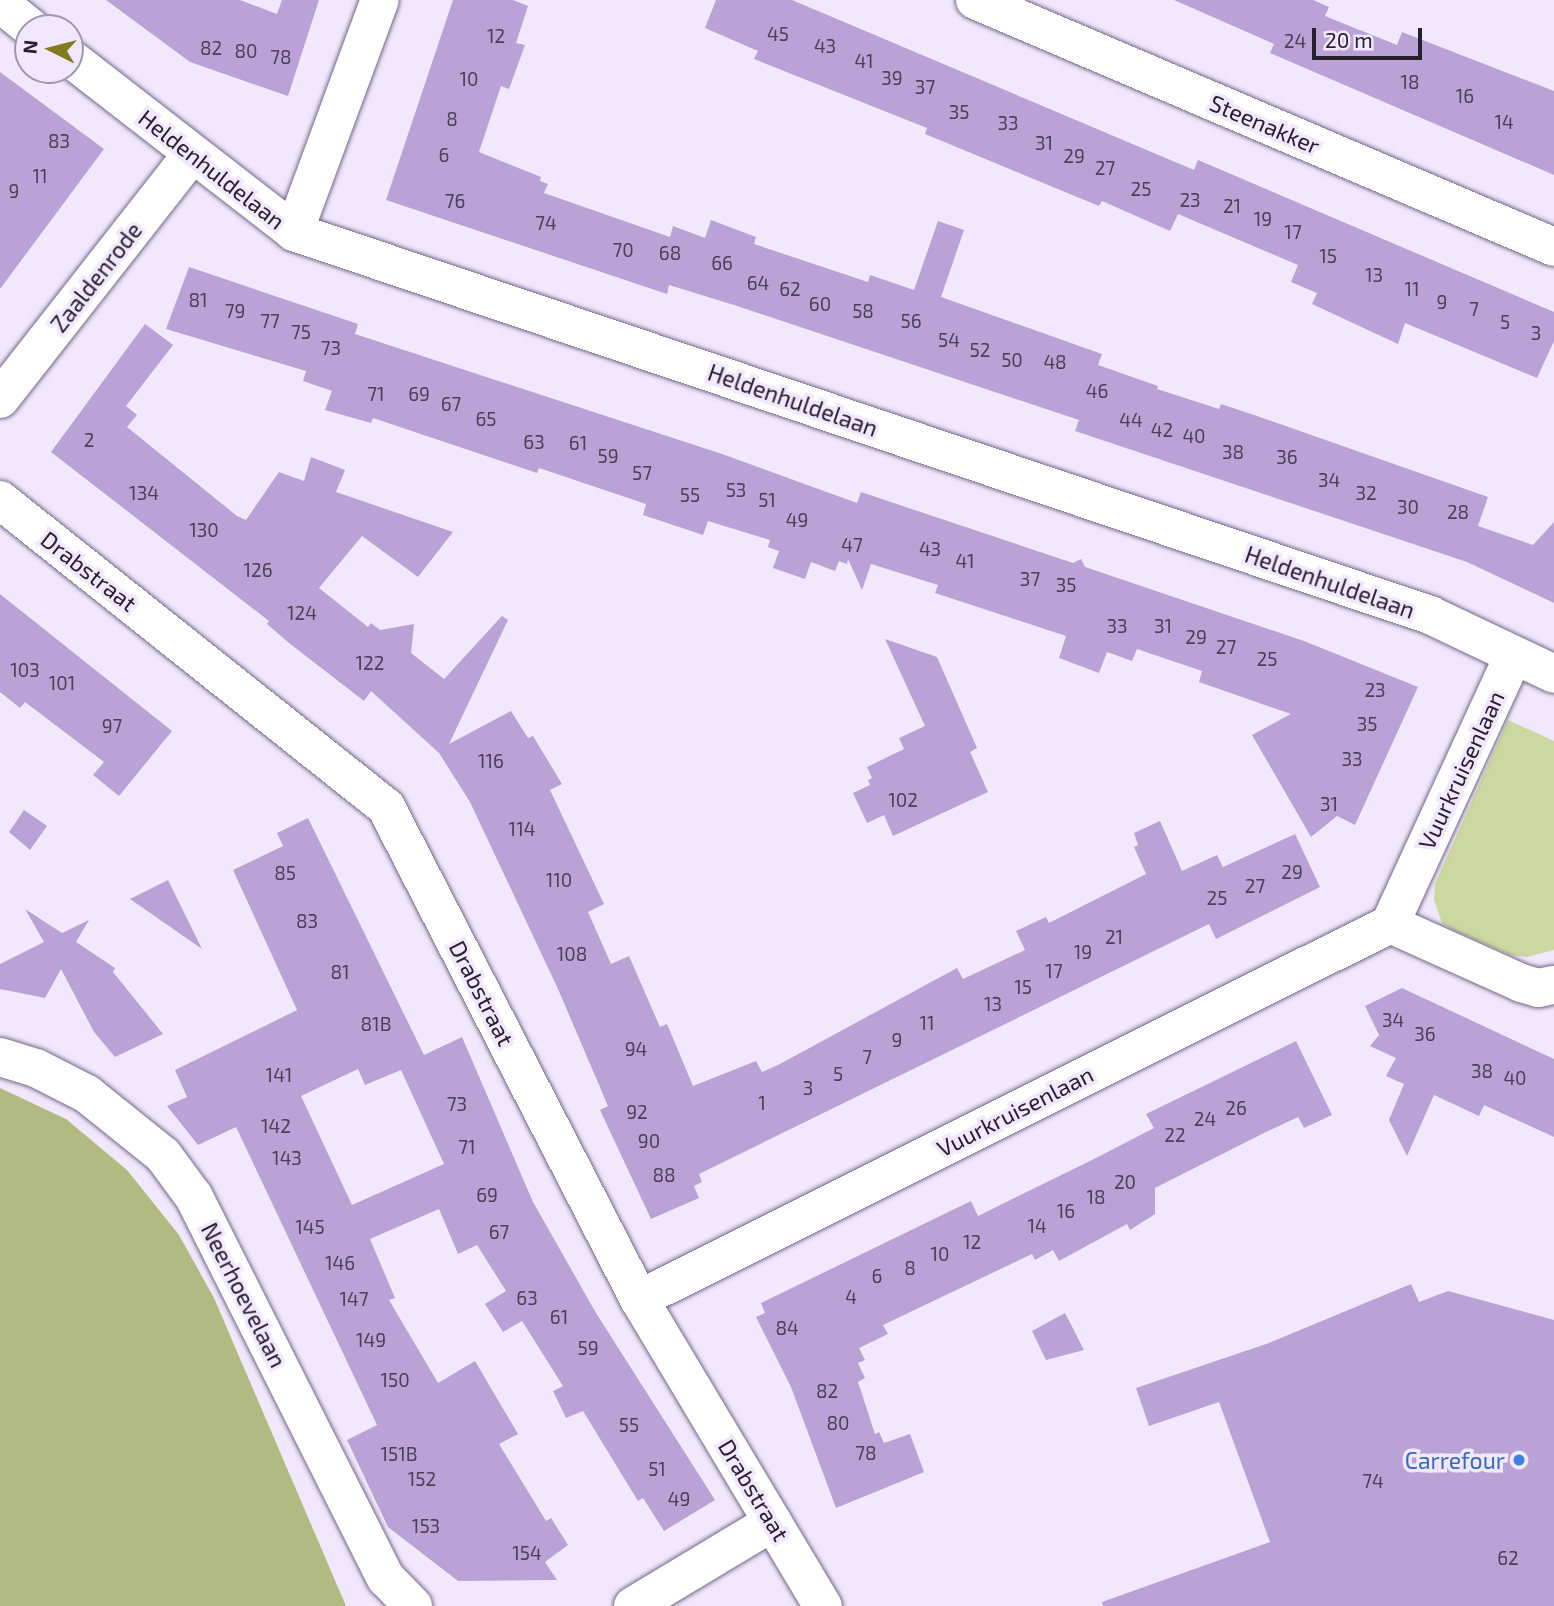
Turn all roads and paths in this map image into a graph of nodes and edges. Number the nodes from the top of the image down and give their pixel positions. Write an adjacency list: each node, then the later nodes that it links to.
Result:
1 (380, 0): 7 (street)
2 (975, 0): 8 (street, Steenakker)
3 (0, 3): 4 (street)
4 (14, 14)
5 (84, 69): 6 (street, Heldenhuldelaan)
6 (192, 154): 7 (street, Heldenhuldelaan); 9 (street, Zaaldenrode)
7 (294, 232): 11 (street, Heldenhuldelaan)
8 (1554, 247)
9 (0, 399)
10 (0, 500): 16 (street, Drabstraat)
11 (1514, 655): 12 (street, Heldenhuldelaan); 13 (street, Vuurkruisenlaan)
12 (1554, 674)
13 (1390, 924): 14 (street); 16 (street, Vuurkruisenlaan)
14 (1554, 985)
15 (0, 1057): 18 (street, Neerhoevelaan)
16 (639, 1299): 17 (street, Drabstraat)
17 (773, 1522): 19 (street); 20 (street, Drabstraat)
18 (413, 1606)
19 (633, 1606)
20 (823, 1606)

